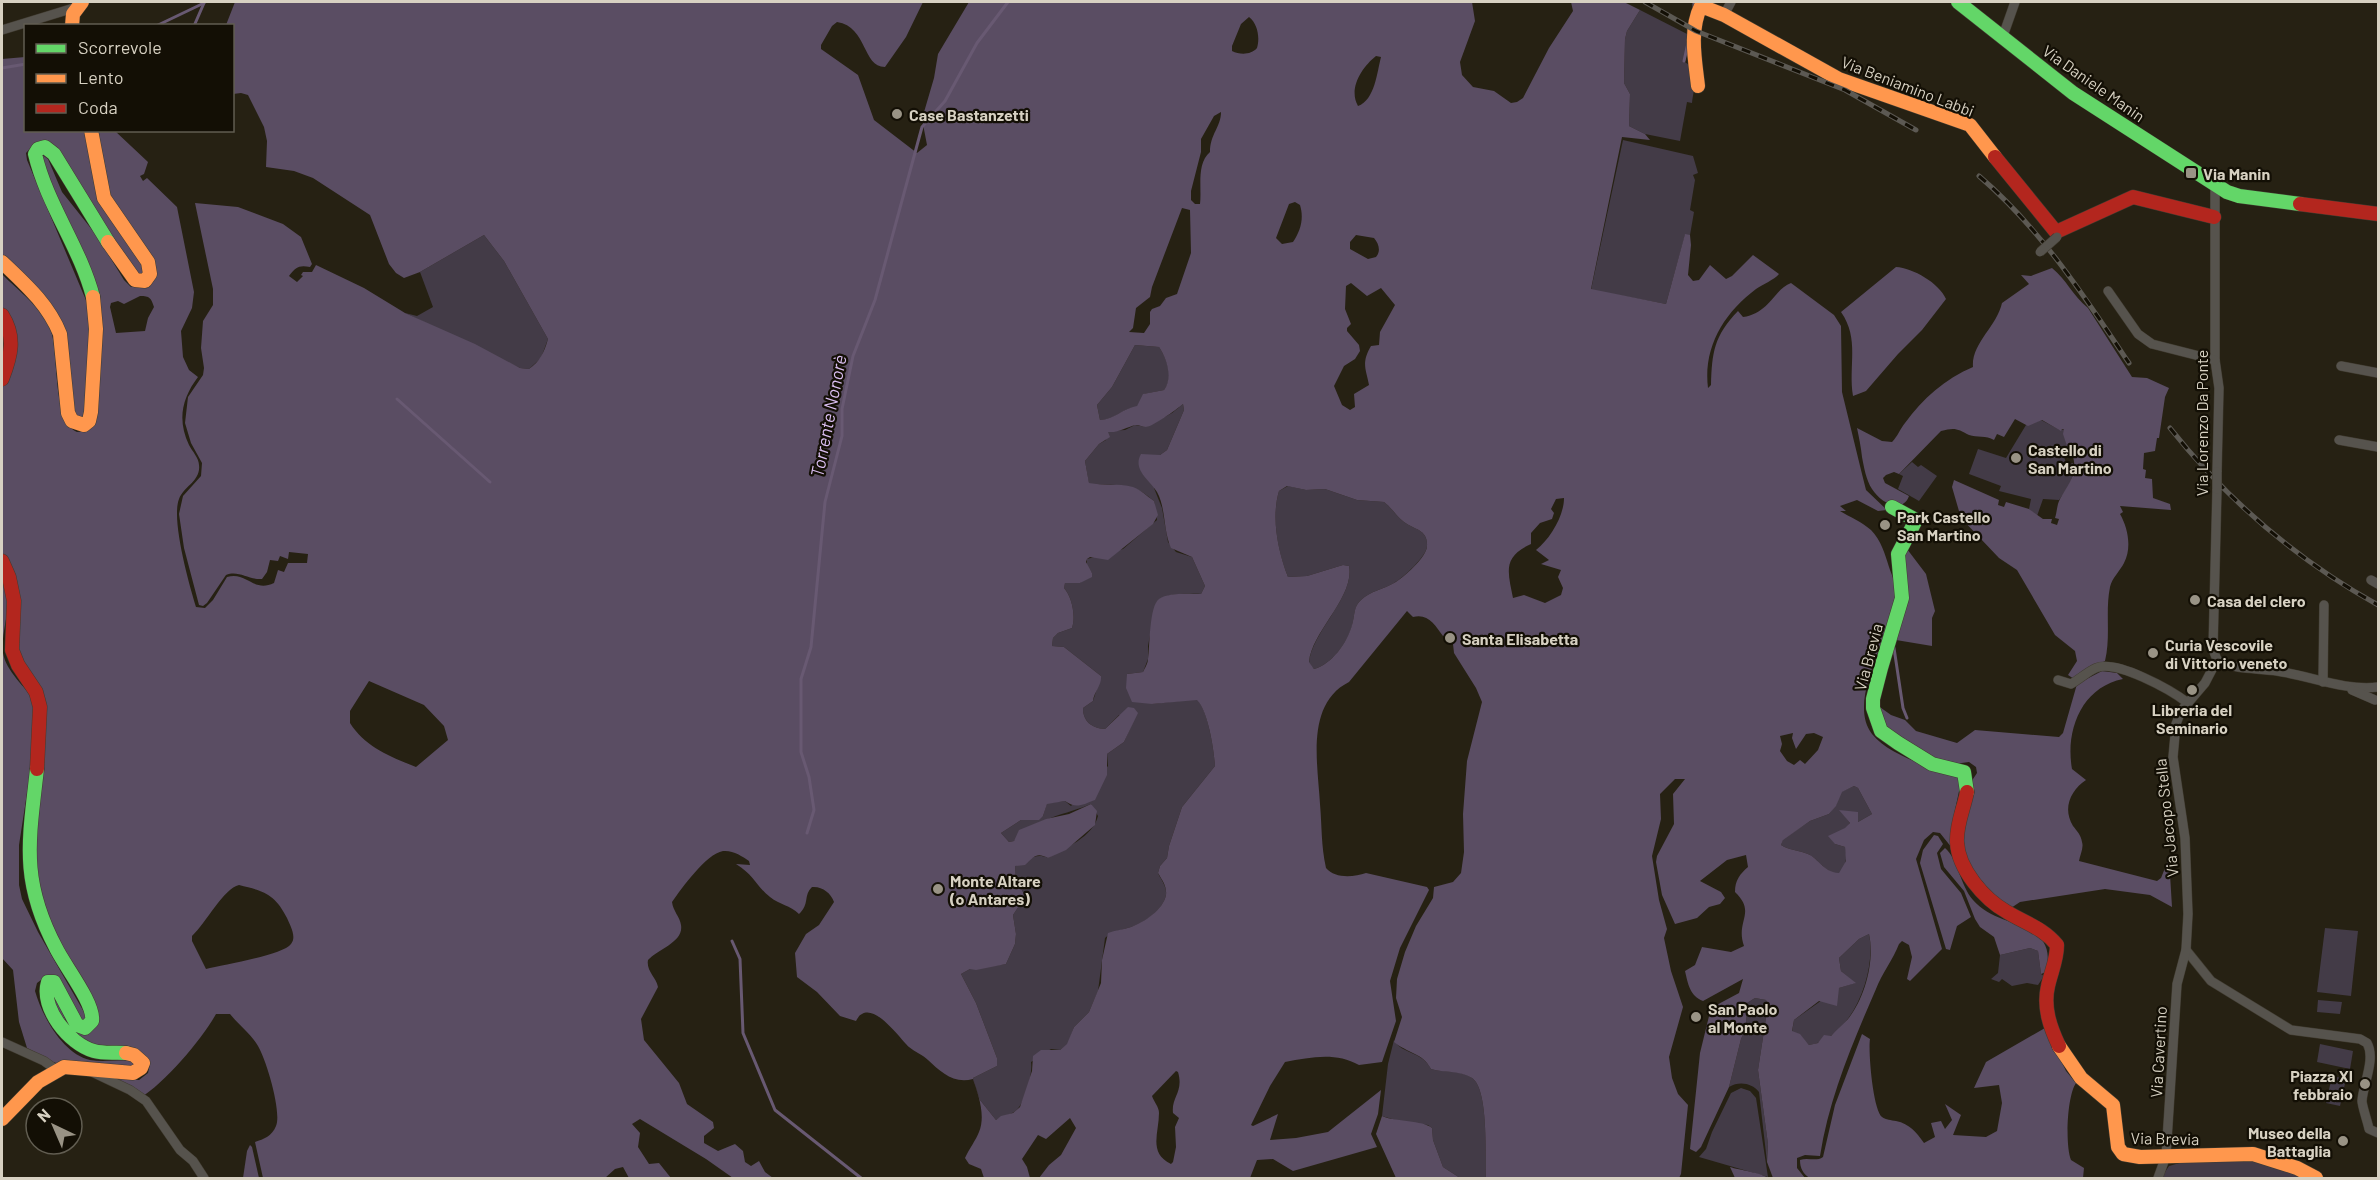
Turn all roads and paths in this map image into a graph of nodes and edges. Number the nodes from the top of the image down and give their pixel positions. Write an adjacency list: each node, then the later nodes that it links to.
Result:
1 (1731, 2): 5 (street)
2 (1958, 2): 8 (street, Via Daniele Manin)
3 (2015, 2): 8 (street)
4 (80, 4): 6 (street); 7 (street)
5 (1724, 15): 9 (street); 14 (street, Via Beniamino Labbi)
6 (72, 24)
7 (2, 30)
8 (2003, 36): 11 (street, Via Daniele Manin)
9 (1698, 86)
10 (91, 132): 16 (street)
11 (2215, 184): 12 (street, Via Daniele Manin); 13 (street, Via Lorenzo Da Ponte)
12 (2379, 214)
13 (2214, 217): 14 (street); 19 (street, Via Lorenzo Da Ponte)
14 (2075, 223): 15 (street, bridge)
15 (2038, 253)
16 (2, 262)
17 (2108, 291): 19 (street)
18 (2, 315): 22 (street)
19 (2215, 360): 28 (street, Via Lorenzo Da Ponte, bridge)
20 (2341, 366): 21 (street)
21 (2379, 373)
22 (2, 378)
23 (2339, 440): 24 (street)
24 (2379, 447)
25 (1892, 507): 41 (street, Via Brevia)
26 (2, 561): 38 (street)
27 (2324, 605): 30 (street)
28 (2217, 660): 30 (street); 33 (street, Via Jacopo Stella)
29 (2058, 680): 33 (street)
30 (2323, 682): 31 (street)
31 (2342, 686): 32 (street); 34 (street)
32 (2379, 687): 34 (street)
33 (2188, 703): 35 (street, Via Jacopo Stella)
34 (2377, 703)
35 (2186, 950): 40 (street); 41 (street, Via Cavertino)
36 (2, 1042): 37 (street)
37 (55, 1069): 38 (street); 39 (street)
38 (90, 1071): 42 (street)
39 (2, 1119)
40 (2379, 1133)
41 (2166, 1156): 43 (street, Via Cavertino); 44 (street, Via Brevia)
42 (204, 1179)
43 (2158, 1179)
44 (2316, 1179)

